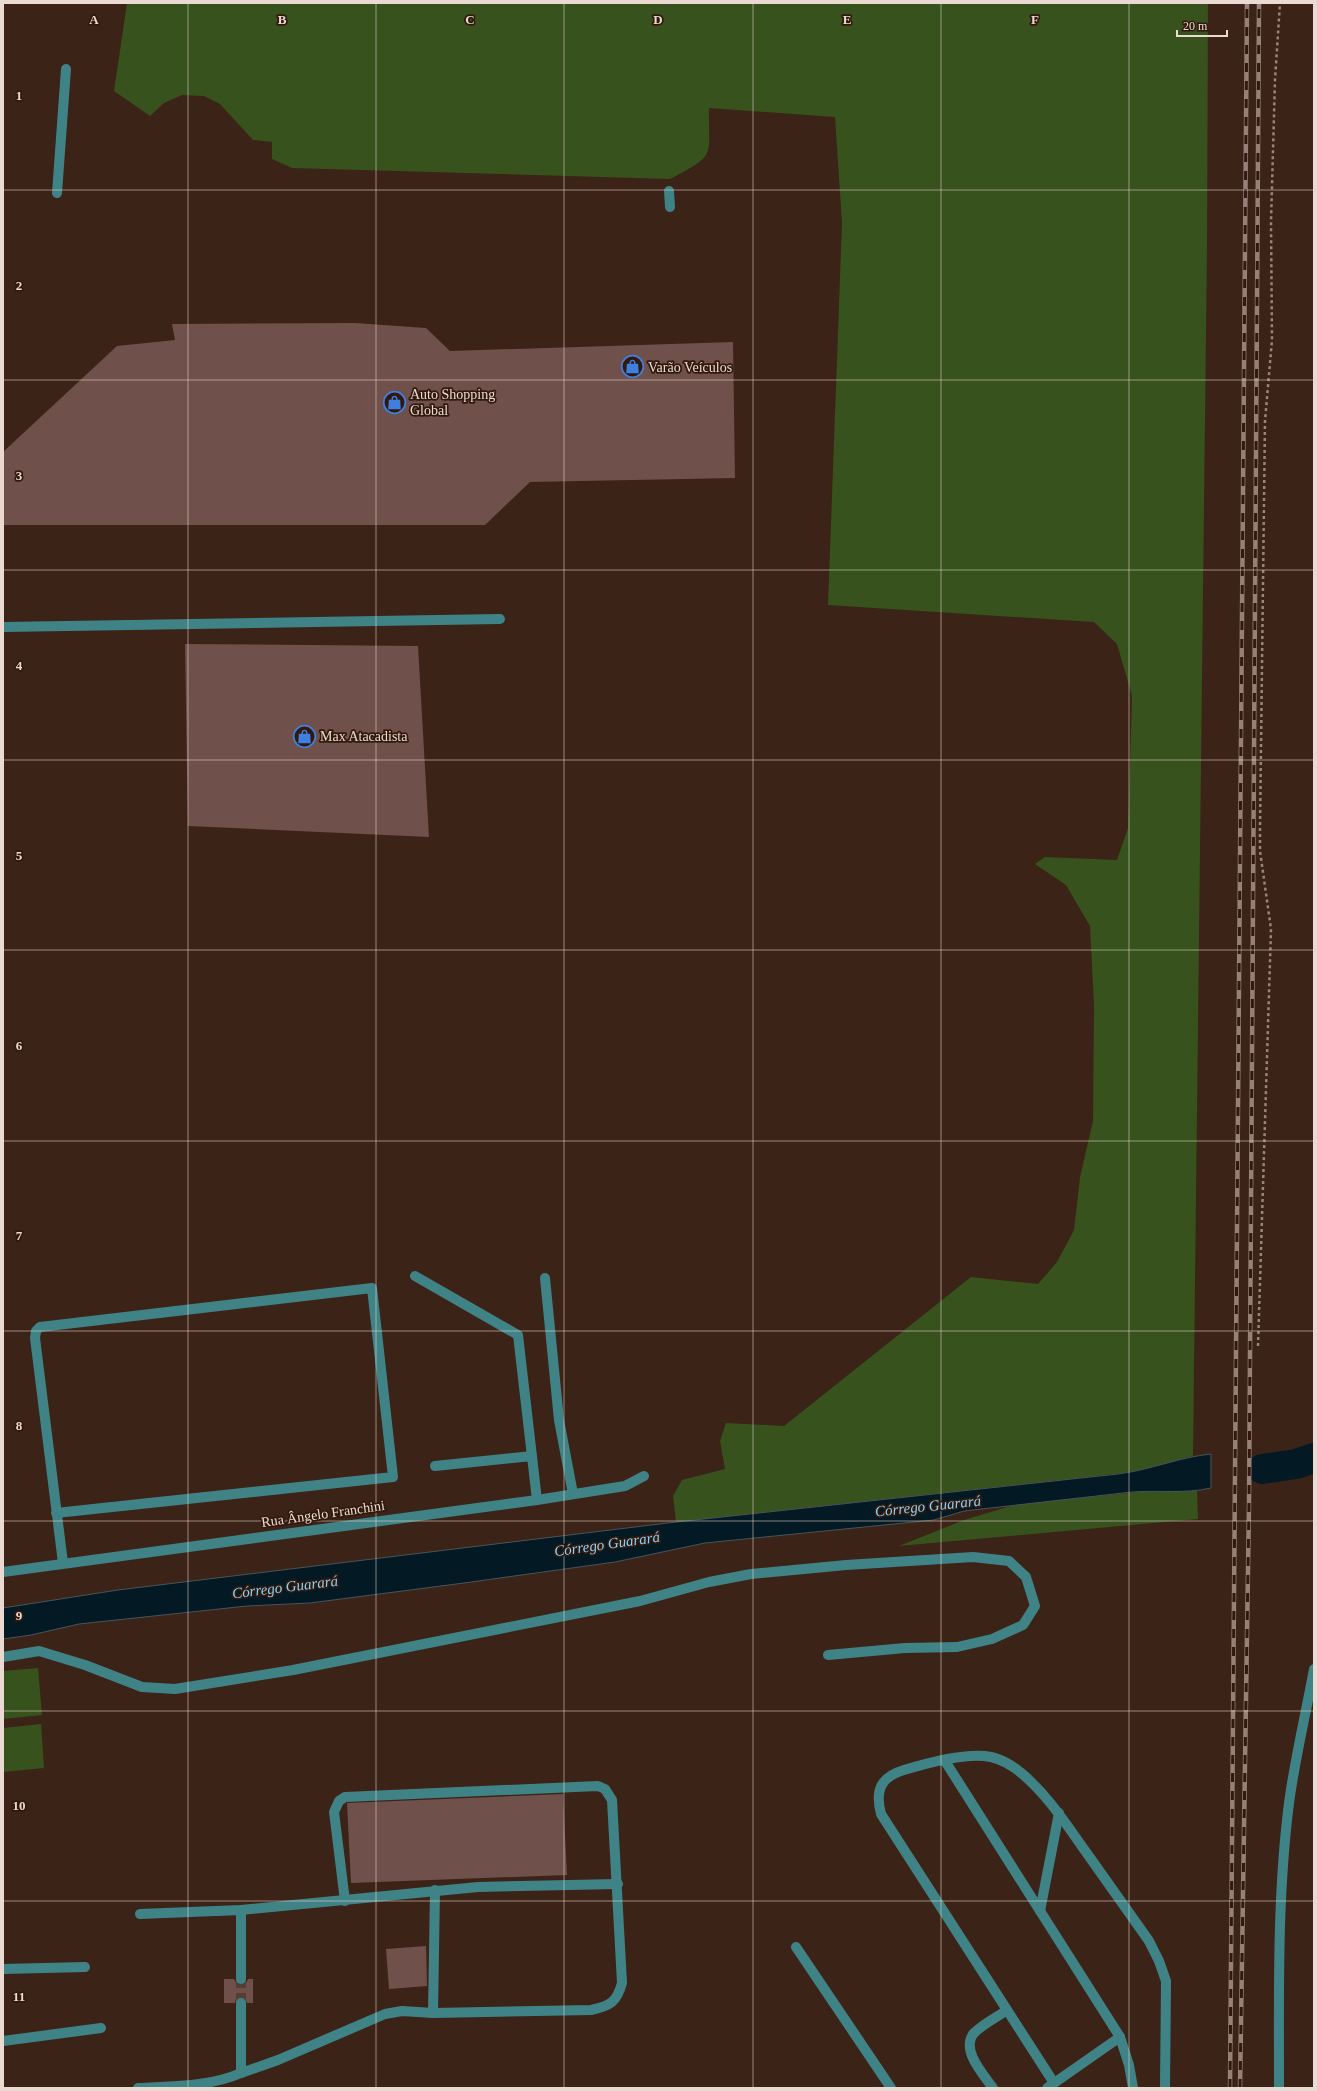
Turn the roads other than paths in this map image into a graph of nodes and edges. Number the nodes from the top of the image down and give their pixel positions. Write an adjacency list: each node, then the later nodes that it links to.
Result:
1 (66, 69): 3 (street)
2 (669, 191): 4 (street)
3 (57, 193)
4 (670, 207)
5 (500, 620): 6 (street)
6 (3, 627)
7 (415, 1276): 9 (street)
8 (545, 1278): 12 (street)
9 (532, 1456): 10 (street); 13 (street)
10 (435, 1466)
11 (644, 1476): 12 (street, Rua Ângelo Franchini)
12 (573, 1494): 13 (street, Rua Ângelo Franchini)
13 (537, 1500): 15 (street, Rua Ângelo Franchini)
14 (56, 1513): 14 (street); 15 (street)
15 (62, 1563): 16 (street, Rua Ângelo Franchini)
16 (3, 1572)
17 (828, 1655): 18 (street)
18 (3, 1657)
19 (1314, 1669): 45 (street)
20 (944, 1761): 21 (street); 26 (street); 33 (street)
21 (1059, 1813): 26 (street); 44 (street)
22 (618, 1884): 23 (street); 24 (street); 34 (street)
23 (435, 1890): 24 (street); 34 (street)
24 (345, 1901): 25 (street)
25 (241, 1910): 27 (street); 31 (street)
26 (1040, 1911): 36 (street)
27 (140, 1914)
28 (796, 1947): 41 (street)
29 (85, 1967): 30 (street)
30 (3, 1969)
31 (241, 1979)
32 (241, 2003): 38 (street)
33 (1007, 2010): 39 (street); 42 (street)
34 (433, 2013): 38 (street)
35 (101, 2028): 37 (street)
36 (1120, 2037): 39 (street); 43 (street)
37 (3, 2041)
38 (241, 2072): 40 (street)
39 (1051, 2085)
40 (138, 2088)
41 (892, 2088)
42 (993, 2088)
43 (1133, 2088)
44 (1165, 2088)
45 (1279, 2088)

